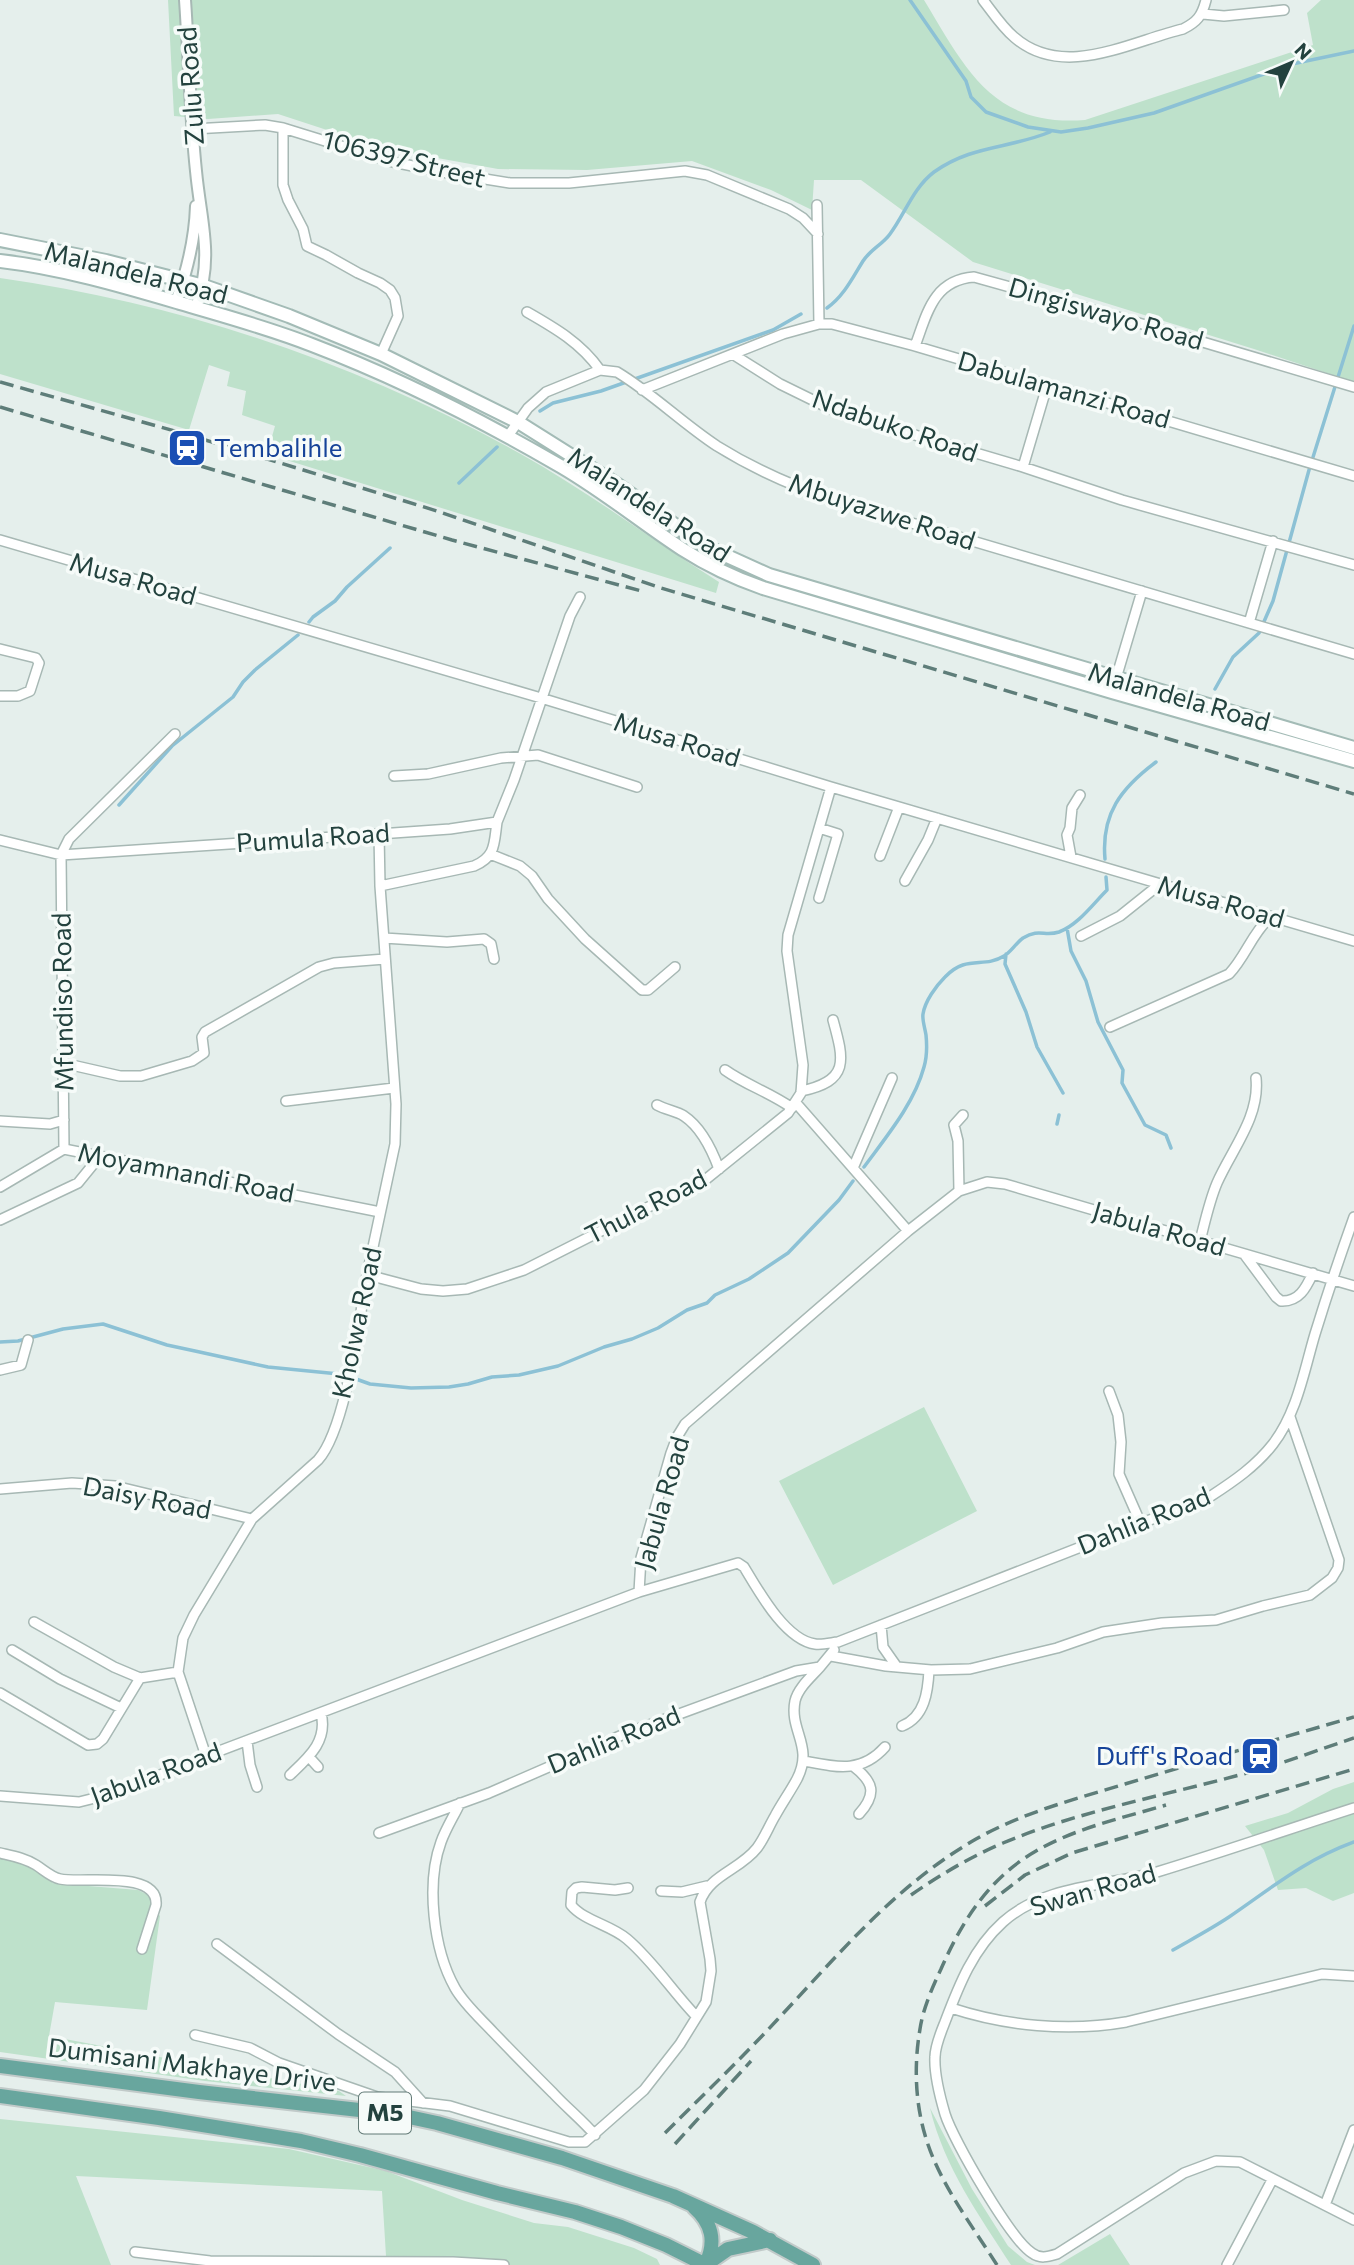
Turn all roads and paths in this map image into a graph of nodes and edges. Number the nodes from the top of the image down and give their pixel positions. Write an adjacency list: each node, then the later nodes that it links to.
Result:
1 (185, 0): 7 (street, Zulu Road)
2 (983, 0): 5 (street)
3 (1206, 0): 5 (street)
4 (1284, 10): 5 (street)
5 (1203, 14)
6 (283, 128): 7 (street, 106397 Street); 10 (street, 106397 Street); 20 (street, 106397 Street)
7 (193, 129): 8 (street, Zulu Road)
8 (196, 171): 13 (street, Zulu Road); 14 (street, Zulu Road)
9 (817, 205): 10 (street)
10 (818, 234): 18 (street)
11 (0, 240): 13 (main road, Malandela Road)
12 (0, 261): 15 (main road, Malandela Road)
13 (183, 280): 14 (main road, Malandela Road); 15 (street, Zulu Road)
14 (204, 286): 16 (street, Zulu Road); 20 (main road, Malandela Road)
15 (176, 302): 16 (main road, Malandela Road)
16 (196, 308): 27 (main road, Malandela Road)
17 (527, 312): 22 (street)
18 (819, 324): 19 (street, Dabulamanzi Road); 21 (street, Dabulamanzi Road)
19 (915, 346): 23 (street, Dabulamanzi Road); 24 (street, Dingiswayo Road)
20 (381, 354): 26 (main road, Malandela Road)
21 (734, 355): 25 (street, Dabulamanzi Road); 28 (street, Ndabuko Road)
22 (600, 370): 25 (street); 26 (street)
23 (1046, 386): 28 (street); 29 (street, Dabulamanzi Road)
24 (1354, 387)
25 (642, 390): 33 (street, Mbuyazwe Road)
26 (518, 422): 27 (street); 38 (main road, Malandela Road)
27 (508, 436): 39 (main road, Malandela Road)
28 (1023, 467): 31 (street, Ndabuko Road)
29 (1354, 477)
30 (0, 540): 41 (street, Musa Road)
31 (1278, 542): 32 (street, Ndabuko Road); 35 (street)
32 (1354, 565)
33 (1142, 591): 35 (street, Mbuyazwe Road); 38 (street)
34 (580, 597): 41 (street)
35 (1258, 625): 37 (street, Mbuyazwe Road)
36 (0, 649): 40 (street)
37 (1354, 654)
38 (1115, 679): 39 (street); 43 (main road, Malandela Road)
39 (1112, 692): 45 (main road, Malandela Road)
40 (0, 696)
41 (541, 698): 44 (street); 48 (street, Musa Road)
42 (175, 734): 57 (street)
43 (1354, 748)
44 (522, 755): 46 (street); 47 (street); 52 (street)
45 (1354, 761)
46 (394, 776)
47 (637, 787)
48 (831, 787): 50 (street, Musa Road); 53 (street, Thula Road)
49 (1080, 795): 59 (street)
50 (899, 807): 51 (street, Musa Road); 58 (street)
51 (937, 818): 59 (street, Musa Road); 60 (street)
52 (497, 822): 54 (street, Pumula Road); 56 (street)
53 (819, 828): 63 (street); 78 (street, Thula Road)
54 (379, 834): 57 (street, Pumula Road); 62 (street, Kholwa Road)
55 (0, 840): 57 (street, Pumula Road)
56 (491, 854): 62 (street); 70 (street)
57 (61, 855): 73 (street, Mfundiso Road)
58 (880, 856)
59 (1071, 858): 61 (street, Musa Road)
60 (905, 881)
61 (1160, 884): 64 (street, Musa Road); 65 (street)
62 (380, 886): 66 (street, Kholwa Road)
63 (819, 898)
64 (1270, 917): 67 (street, Musa Road); 72 (street)
65 (1081, 936)
66 (384, 938): 68 (street, Kholwa Road); 69 (street)
67 (1354, 941)
68 (386, 959): 73 (street); 77 (street, Kholwa Road)
69 (494, 959)
70 (675, 967)
71 (833, 1020): 78 (street)
72 (1110, 1027)
73 (63, 1063): 83 (street, Mfundiso Road)
74 (725, 1070): 81 (street)
75 (892, 1078): 87 (street)
76 (1256, 1078): 95 (street)
77 (394, 1088): 79 (street); 91 (street, Kholwa Road)
78 (801, 1091): 81 (street, Thula Road)
79 (286, 1101)
80 (657, 1105): 88 (street)
81 (794, 1105): 87 (street); 88 (street, Thula Road)
82 (962, 1115): 90 (street)
83 (64, 1120): 84 (street); 85 (street, Mfundiso Road)
84 (0, 1121)
85 (64, 1149): 86 (street, Moyamnandi Road); 89 (street, Moyamnandi Road)
86 (100, 1156): 91 (street, Moyamnandi Road); 93 (street)
87 (853, 1168): 94 (street)
88 (719, 1169): 98 (street, Thula Road)
89 (0, 1187)
90 (959, 1191): 94 (street, Jabula Road); 95 (street, Jabula Road)
91 (380, 1212): 98 (street, Kholwa Road)
92 (1354, 1217): 99 (street, Dahlia Road)
93 (0, 1220)
94 (908, 1231): 108 (street, Jabula Road)
95 (1200, 1241): 96 (street, Jabula Road)
96 (1244, 1254): 97 (street, Jabula Road); 97 (street)
97 (1313, 1273): 99 (street, Jabula Road)
98 (368, 1275): 106 (street, Kholwa Road)
99 (1332, 1279): 100 (street, Jabula Road); 104 (street, Dahlia Road)
100 (1354, 1286)
101 (28, 1340): 102 (street)
102 (0, 1370)
103 (1109, 1391): 107 (street)
104 (1290, 1417): 107 (street, Dahlia Road); 116 (street)
105 (0, 1489): 106 (street, Daisy Road)
106 (252, 1519): 117 (street, Kholwa Road)
107 (1141, 1524): 110 (street, Dahlia Road)
108 (639, 1592): 111 (street, Dahlia Road); 121 (street, Jabula Road)
109 (34, 1622): 118 (street)
110 (881, 1625): 111 (street, Dahlia Road); 115 (street)
111 (838, 1642): 113 (street)
112 (12, 1650): 120 (street)
113 (831, 1656): 114 (street); 115 (street)
114 (820, 1667): 127 (street); 133 (street, Dahlia Road)
115 (897, 1667): 116 (street)
116 (929, 1670): 122 (street)
117 (178, 1672): 118 (street); 125 (street, Kholwa Road)
118 (140, 1678): 120 (street)
119 (0, 1693): 120 (street)
120 (121, 1708)
121 (321, 1713): 123 (street, Jabula Road); 126 (street)
122 (902, 1726)
123 (247, 1741): 125 (street, Jabula Road); 131 (street)
124 (885, 1747): 128 (street)
125 (206, 1756): 132 (street, Jabula Road)
126 (309, 1757): 129 (street); 130 (street)
127 (804, 1761): 128 (street); 138 (street)
128 (853, 1766): 135 (street)
129 (318, 1767)
130 (290, 1775)
131 (257, 1787)
132 (0, 1796)
133 (460, 1803): 136 (street, Dahlia Road); 151 (street)
134 (1354, 1808): 144 (street, Swan Road)
135 (859, 1814)
136 (380, 1833)
137 (0, 1853): 142 (street)
138 (707, 1886): 140 (street); 145 (street)
139 (628, 1888): 145 (street)
140 (661, 1891)
141 (217, 1944): 149 (street)
142 (142, 1949)
143 (1354, 1976): 144 (street)
144 (951, 2008): 152 (street, Swan Road)
145 (696, 2016): 151 (street)
146 (195, 2035): 149 (street)
147 (0, 2066): 153 (main road, Dumisani Makhaye Drive / M5)
148 (0, 2096): 159 (main road, Dumisani Makhaye Drive / M5)
149 (423, 2103): 151 (street)
150 (1354, 2130): 154 (street)
151 (595, 2135)
152 (1272, 2180): 154 (street); 161 (street)
153 (690, 2204): 156 (main road, Dumisani Makhaye Drive / M5); 159 (main road)
154 (1325, 2205): 155 (street)
155 (1354, 2220)
156 (770, 2240): 159 (main road); 160 (main road, Dumisani Makhaye Drive / M5)
157 (135, 2252): 158 (street)
158 (504, 2265)
159 (706, 2265)
160 (813, 2265)
161 (1227, 2265)

